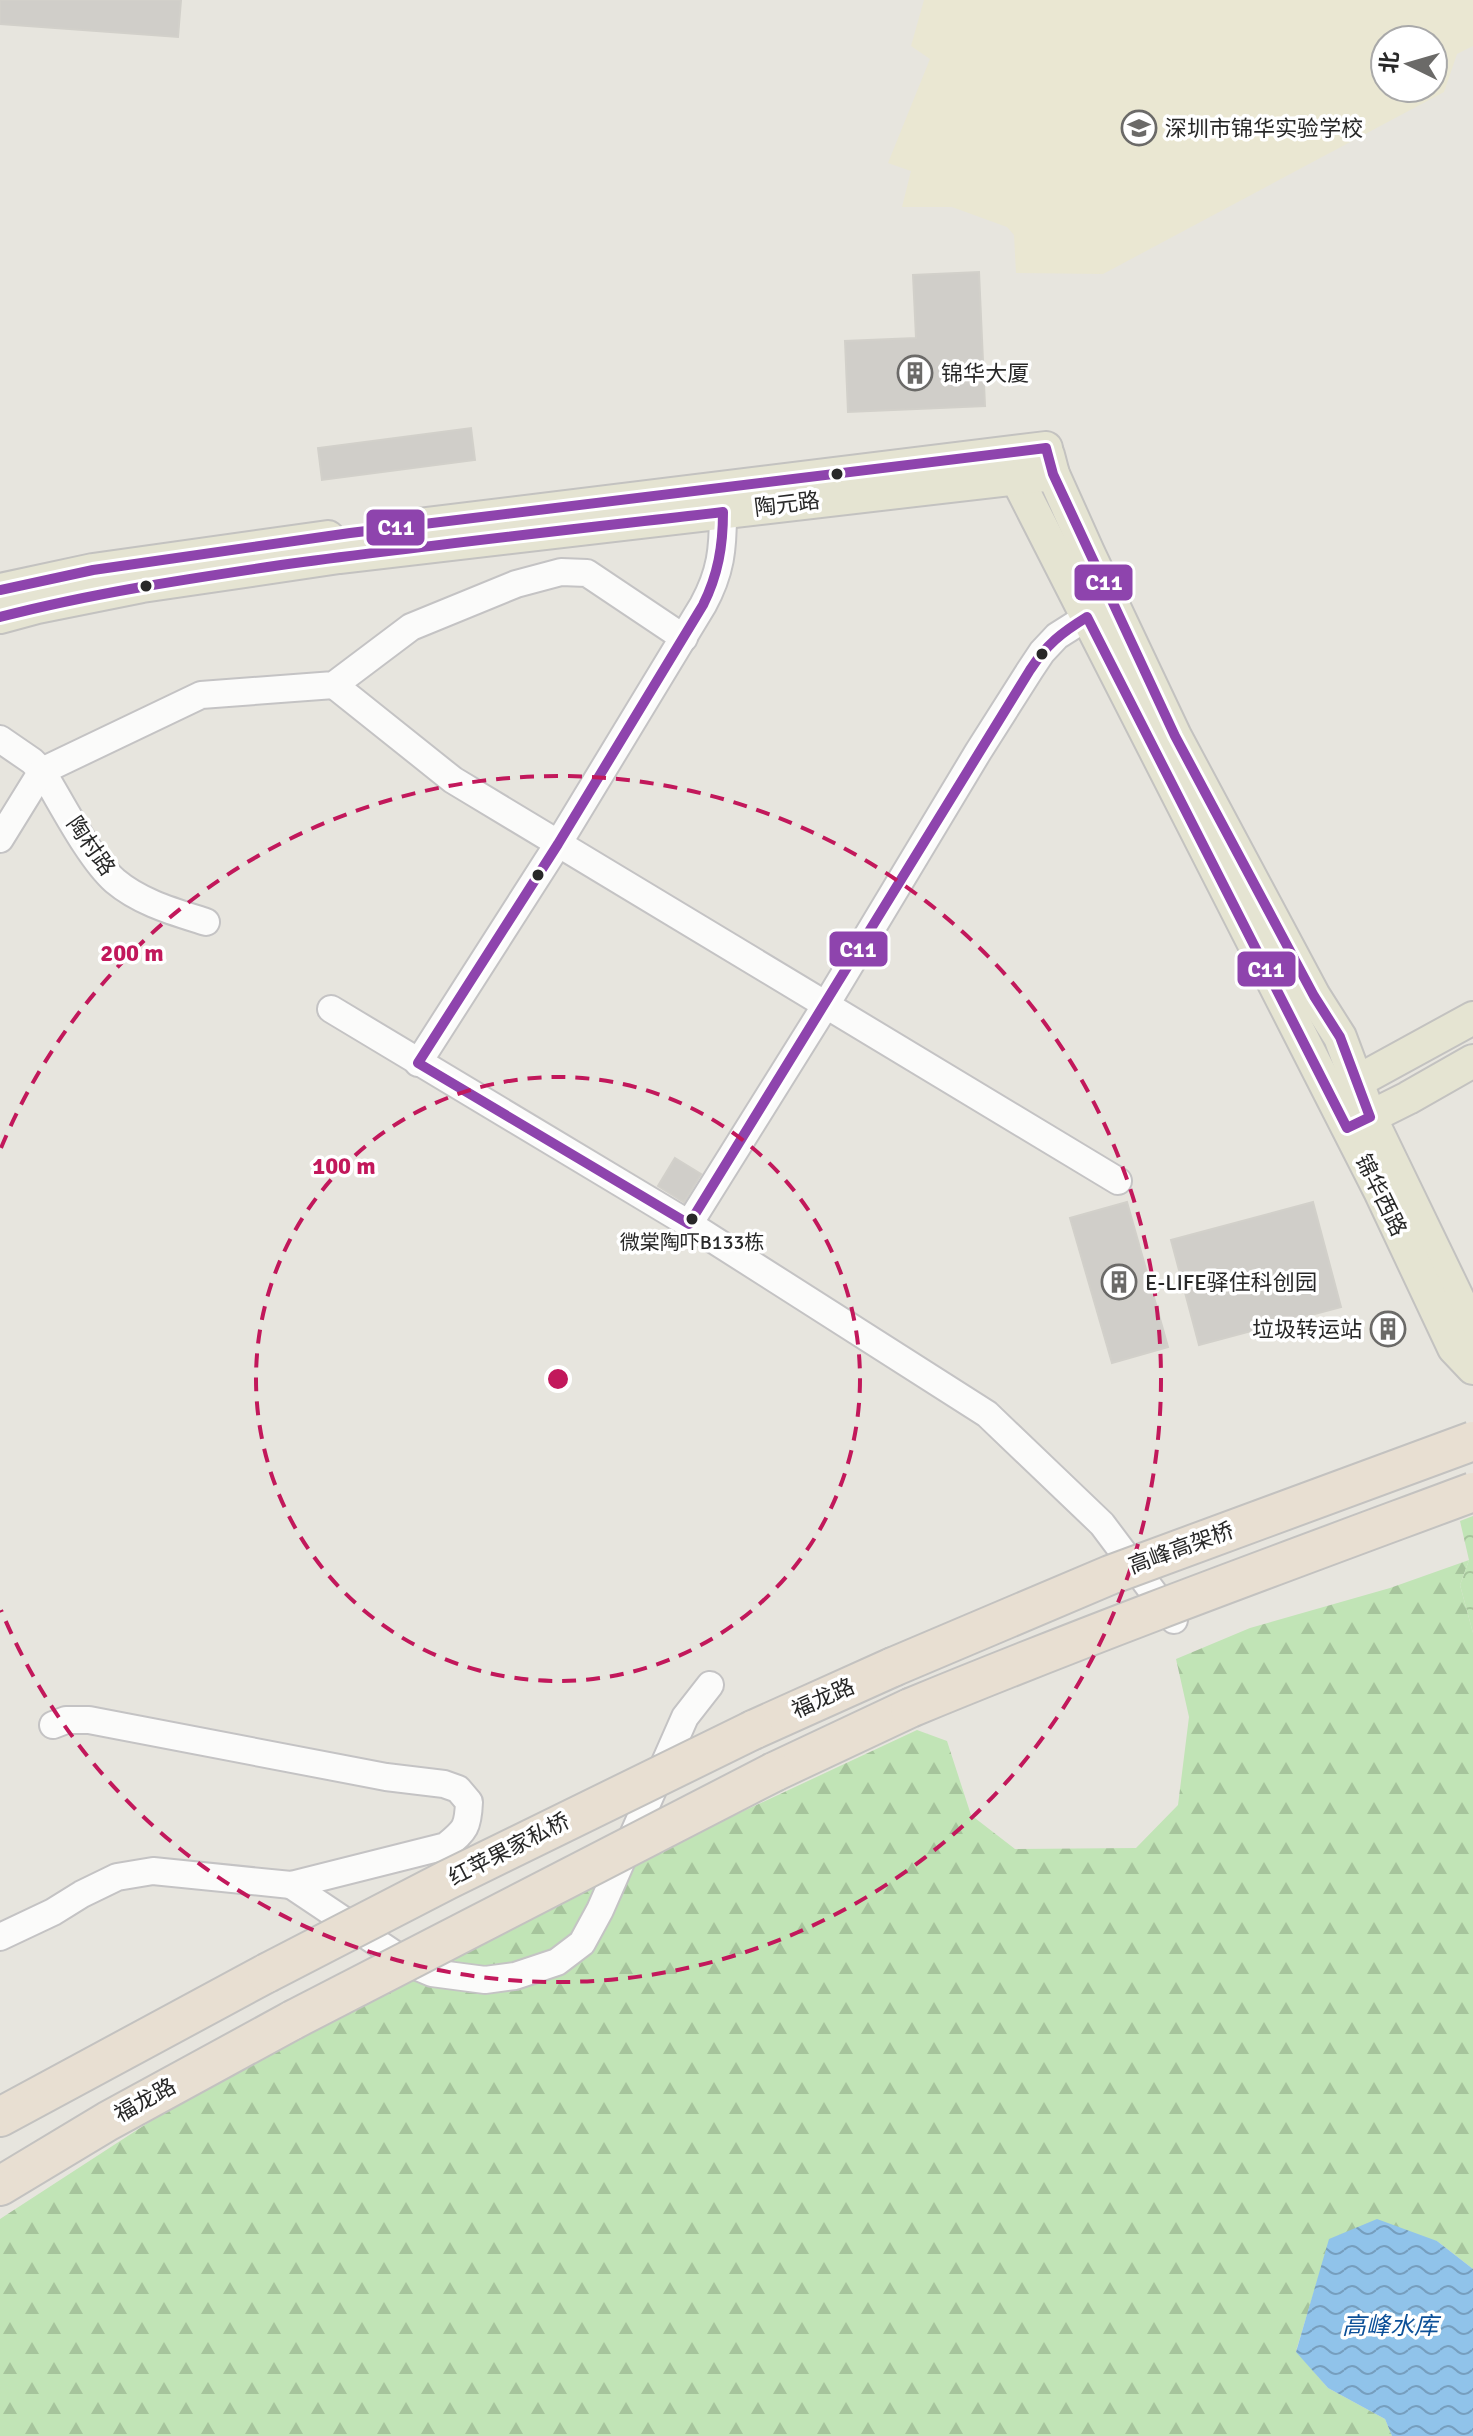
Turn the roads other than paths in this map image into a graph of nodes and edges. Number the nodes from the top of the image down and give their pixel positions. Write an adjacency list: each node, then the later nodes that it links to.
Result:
1 (1049, 461): 2 (main road); 4 (main road, 陶元路); 19 (main road)
2 (1016, 477): 3 (main road, 陶元路); 6 (main road, 锦华西路)
3 (723, 512): 5 (main road, 陶元路); 7 (street)
4 (0, 590)
5 (0, 617)
6 (1087, 617): 14 (street); 20 (main road, 锦华西路)
7 (684, 638): 8 (street); 12 (street)
8 (334, 685): 10 (street); 12 (street)
9 (0, 739): 10 (street, 陶村路)
10 (42, 771): 11 (street); 13 (street, 陶村路)
11 (0, 839)
12 (558, 844): 14 (street); 18 (street)
13 (206, 922)
14 (827, 1003): 21 (street); 22 (street)
15 (331, 1009): 18 (street)
16 (1466, 1022): 17 (main road); 19 (main road)
17 (1473, 1059): 20 (main road)
18 (418, 1063): 22 (street)
19 (1358, 1081): 20 (main road)
20 (1359, 1123): 23 (main road, 锦华西路); 24 (main road, 锦华西路)
21 (1118, 1181)
22 (689, 1224): 27 (street)
23 (1473, 1330)
24 (1473, 1368)
25 (1473, 1441): 28 (highway, 高峰高架桥, bridge)
26 (1473, 1492): 35 (highway, 福龙路, bridge)
27 (1174, 1620)
28 (893, 1667): 31 (highway, 福龙路)
29 (710, 1685): 32 (street)
30 (53, 1725): 32 (street)
31 (753, 1730): 34 (highway, 红苹果家私桥, bridge)
32 (291, 1885): 33 (street)
33 (0, 1937)
34 (0, 2117)
35 (0, 2186)

